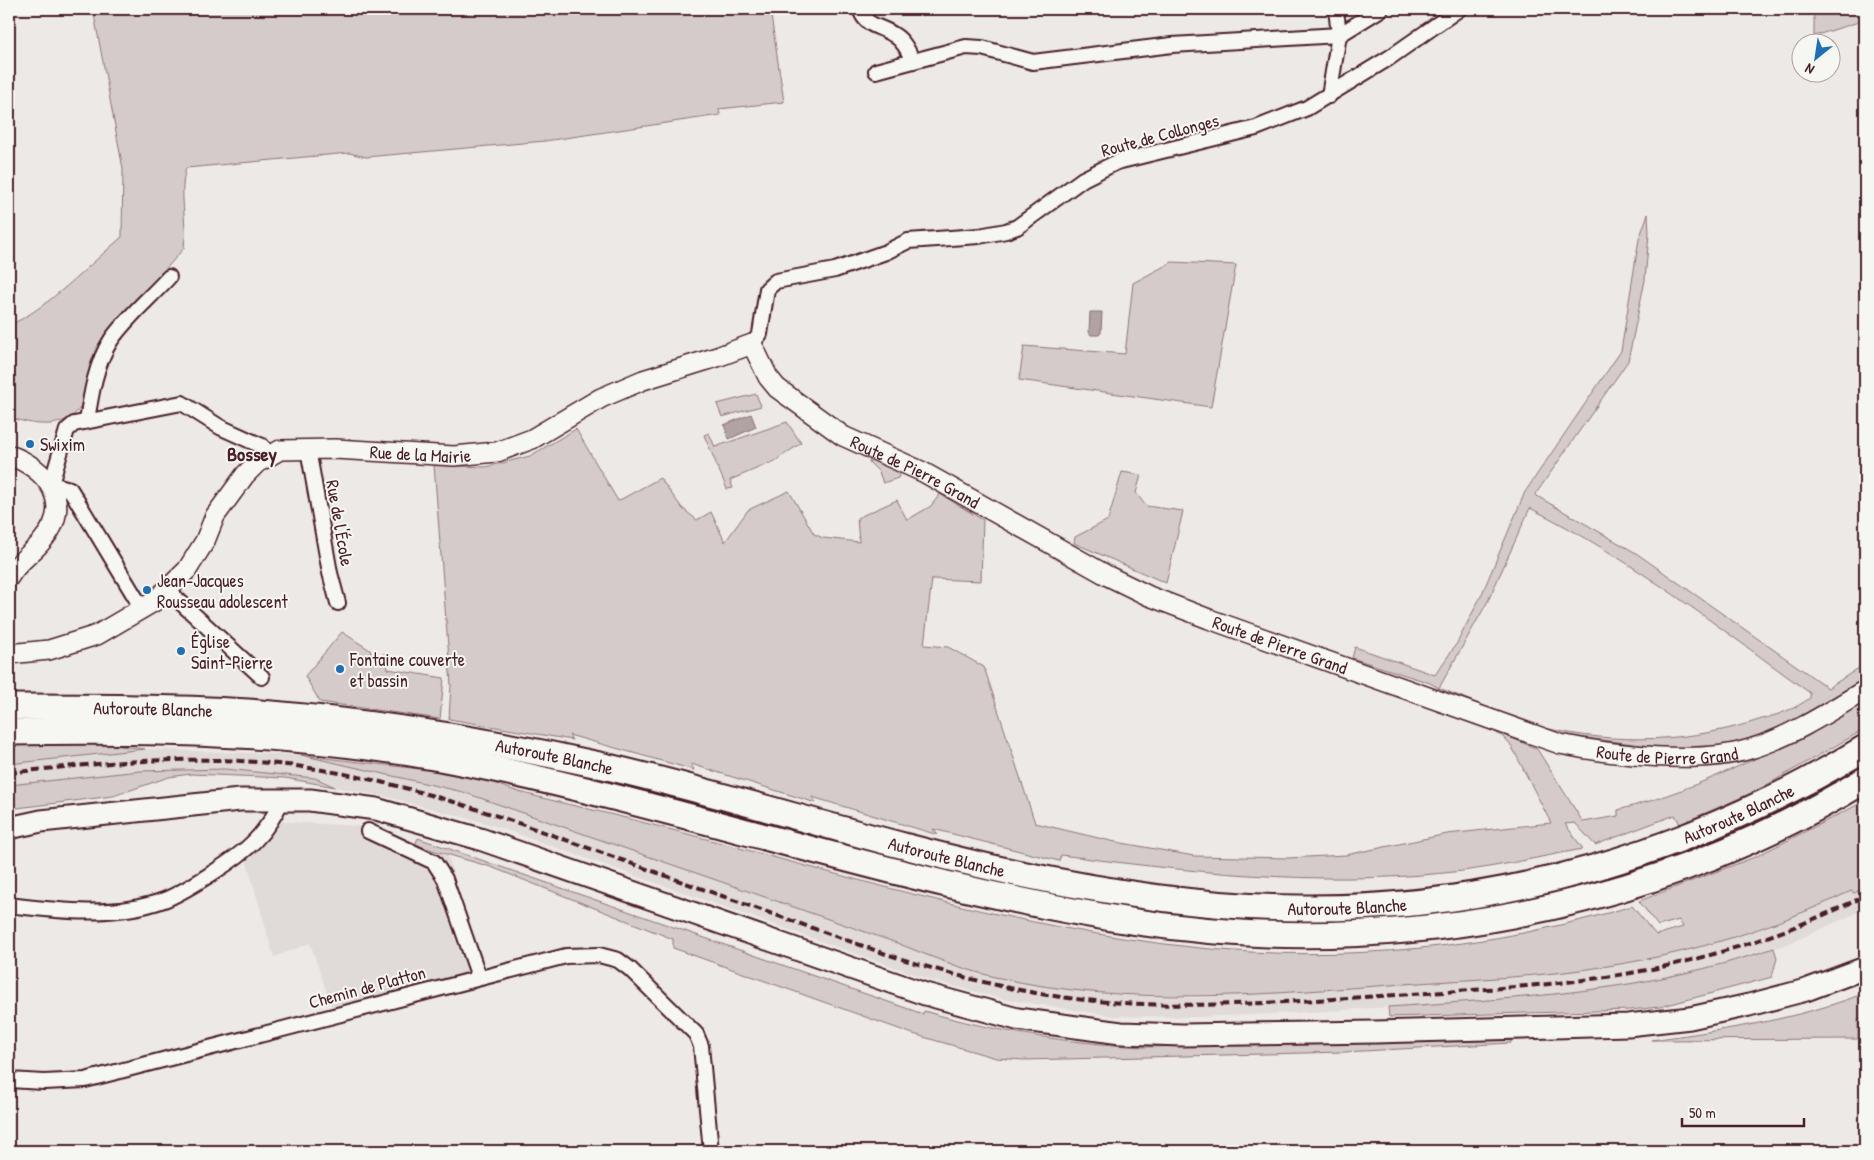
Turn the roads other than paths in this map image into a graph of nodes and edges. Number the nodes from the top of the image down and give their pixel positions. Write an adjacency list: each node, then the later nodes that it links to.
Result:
1 (860, 9): 6 (street)
2 (1336, 9): 5 (street)
3 (1381, 9): 5 (street)
4 (1459, 9): 8 (street, Route de Collonges)
5 (1339, 35): 6 (street); 8 (street)
6 (913, 61): 7 (street)
7 (876, 71)
8 (1329, 96): 10 (street, Route de Collonges)
9 (169, 277): 11 (street)
10 (752, 344): 12 (street, Rue de la Mairie); 24 (street, Route de Pierre Grand)
11 (87, 421): 14 (street); 15 (street)
12 (308, 449): 14 (street, Rue de la Mairie); 18 (street, Rue de l'École)
13 (9, 455): 15 (street)
14 (271, 455): 17 (street, Rue de la Mairie)
15 (50, 484): 16 (street); 19 (street)
16 (9, 577)
17 (167, 590): 19 (street, Rue de la Mairie); 23 (street)
18 (338, 602)
19 (143, 610): 21 (street, Rue de la Mairie)
20 (9, 638): 21 (street)
21 (40, 651): 22 (street, Rue de la Mairie)
22 (9, 654)
23 (262, 677)
24 (1865, 690)
25 (9, 707): 27 (highway, Autoroute Blanche)
26 (9, 732): 28 (highway, Autoroute Blanche)
27 (1865, 748)
28 (1865, 780)
29 (283, 798): 31 (main road); 34 (street); 35 (main road)
30 (9, 821): 31 (main road)
31 (41, 821): 32 (main road)
32 (9, 828)
33 (368, 831): 36 (street)
34 (9, 905)
35 (1865, 968)
36 (479, 977): 37 (street, Chemin de Platton); 38 (street, Chemin de Platton)
37 (9, 1080)
38 (711, 1151)

